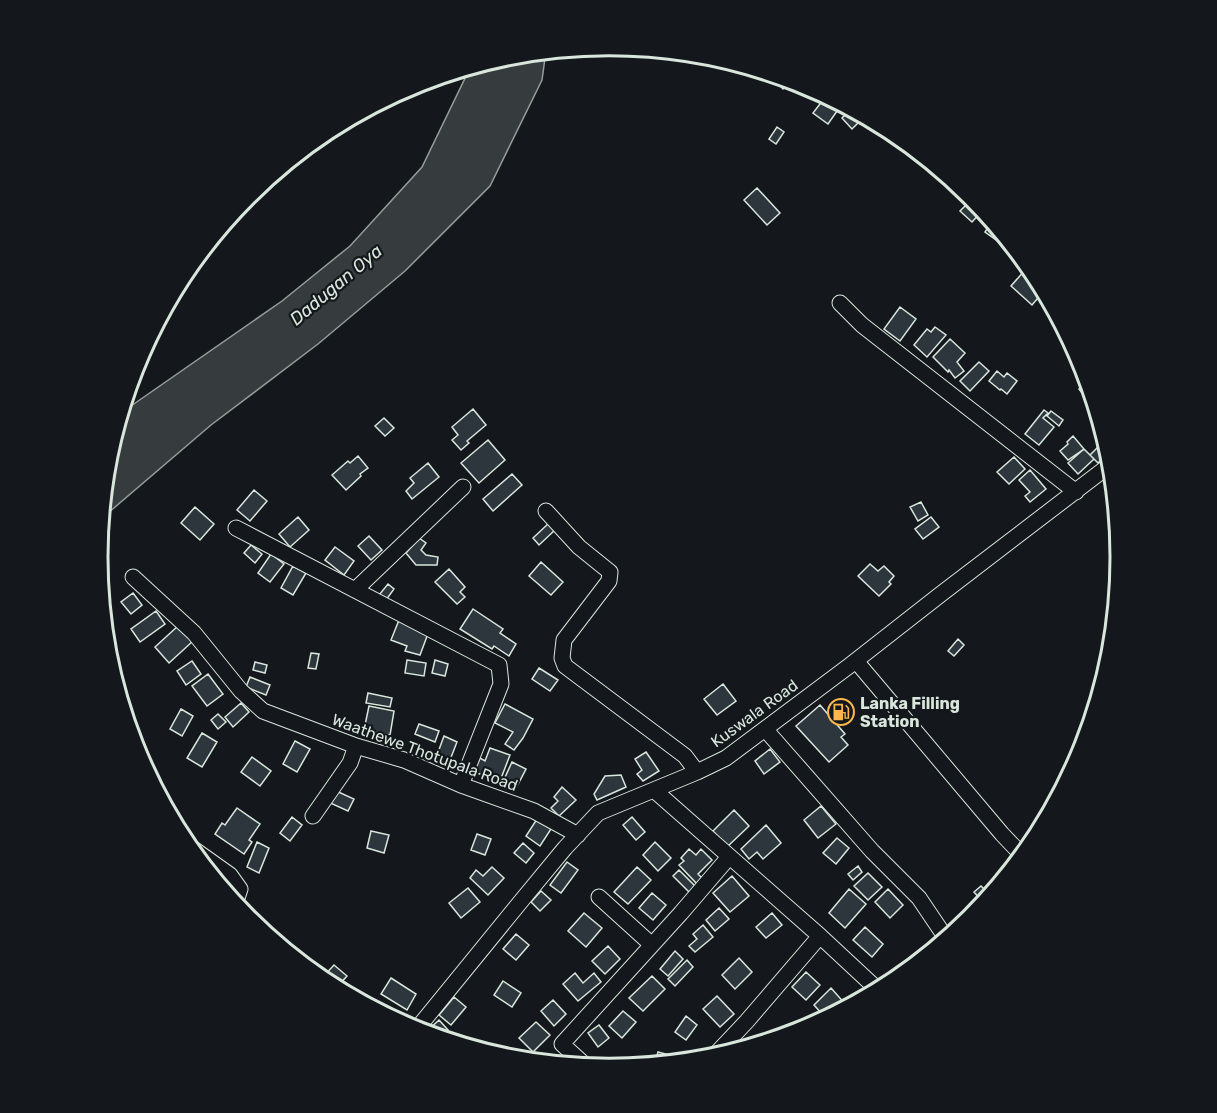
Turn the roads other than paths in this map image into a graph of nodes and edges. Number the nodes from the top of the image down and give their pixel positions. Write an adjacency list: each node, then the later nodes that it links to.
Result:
1 (840, 303): 4 (street)
2 (1102, 471): 4 (street, Kuswala Road)
3 (463, 487): 8 (street)
4 (1076, 492): 9 (street, Kuswala Road)
5 (546, 511): 12 (street)
6 (236, 528): 8 (street)
7 (133, 577): 11 (street, Waathewe Thotupala Road)
8 (355, 590): 13 (street)
9 (856, 661): 10 (street, Kuswala Road); 17 (street)
10 (765, 729): 12 (street, Kuswala Road); 22 (street)
11 (356, 746): 13 (street, Waathewe Thotupala Road); 15 (street)
12 (697, 772): 14 (street, Kuswala Road)
13 (461, 785): 16 (street, Waathewe Thotupala Road)
14 (654, 790): 16 (street, Kuswala Road); 18 (street)
15 (313, 816)
16 (578, 835): 26 (street, Kuswala Road)
17 (1015, 848)
18 (729, 857): 23 (street); 24 (street)
19 (212, 862): 20 (street)
20 (238, 894)
21 (599, 897): 24 (street)
22 (941, 931)
23 (820, 936): 25 (street); 27 (street)
24 (652, 945): 28 (street)
25 (871, 983)
26 (423, 1021)
27 (726, 1043)
28 (575, 1056)

